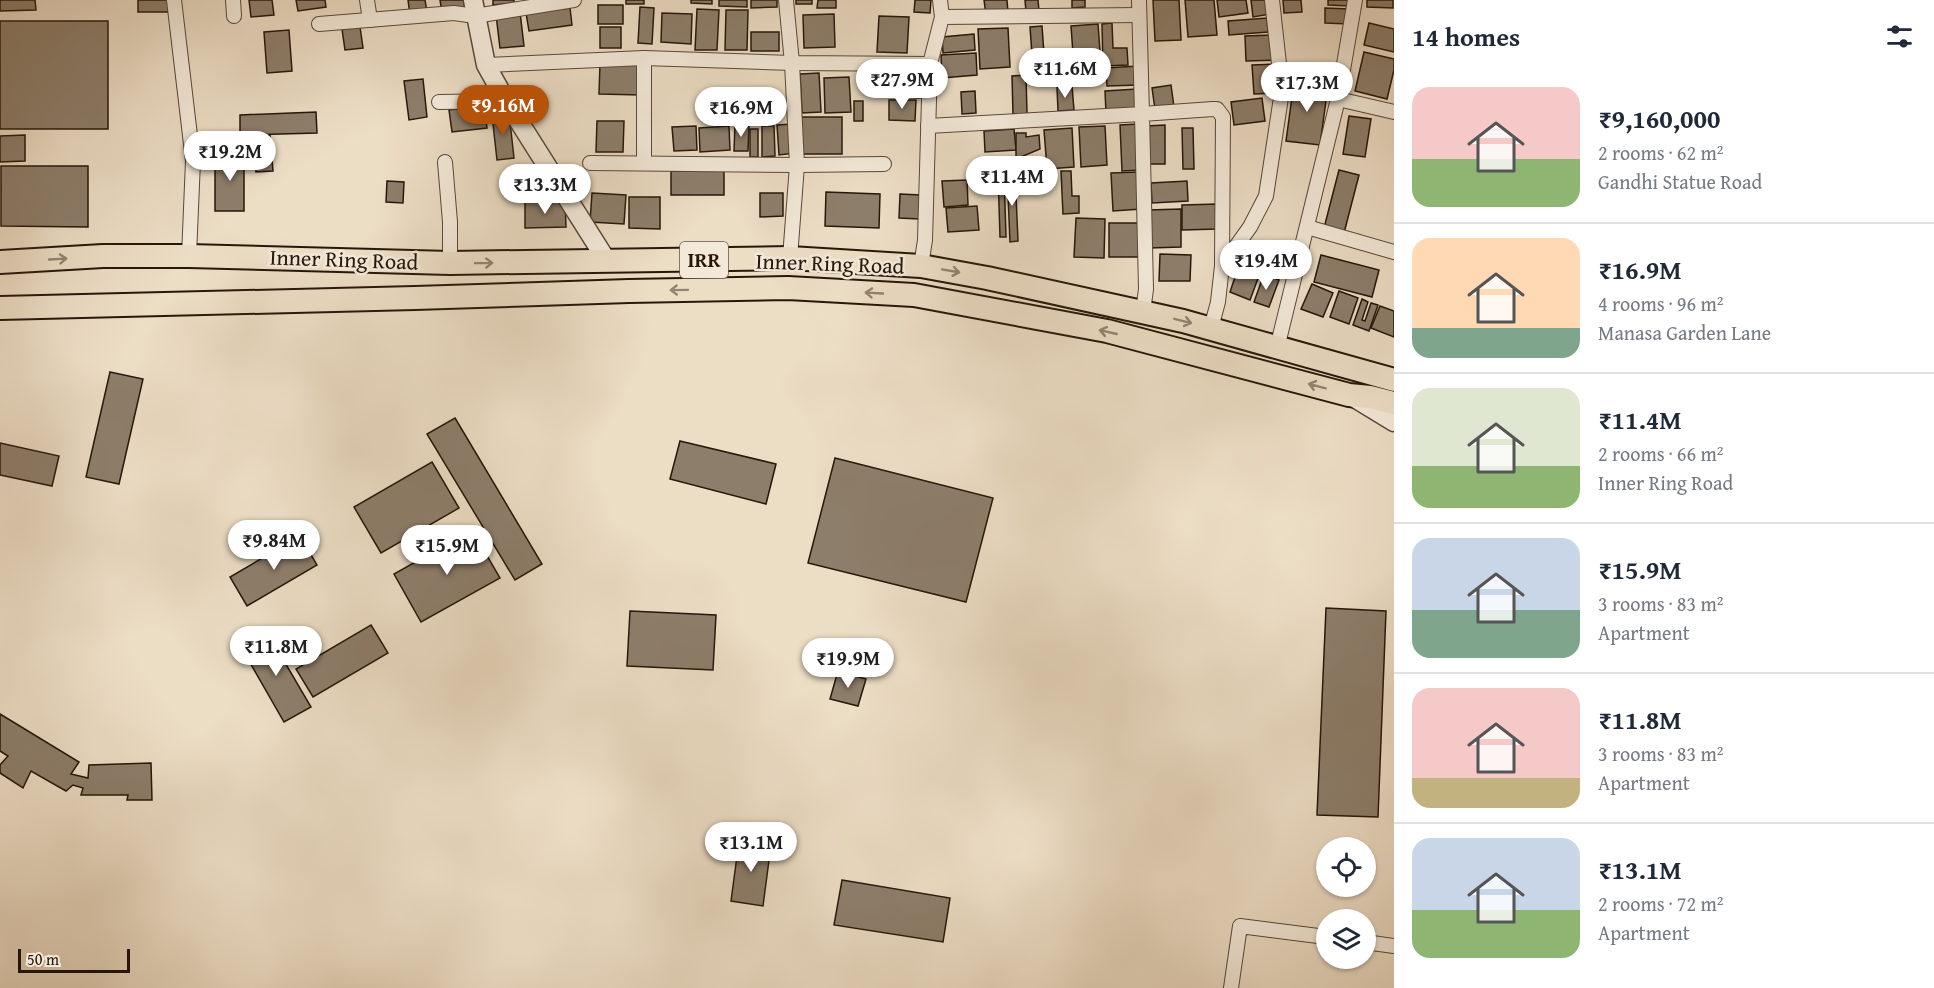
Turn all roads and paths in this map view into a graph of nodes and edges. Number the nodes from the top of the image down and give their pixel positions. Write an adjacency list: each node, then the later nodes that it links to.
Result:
1 (174, 0): 33 (street)
2 (232, 0): 12 (street)
3 (367, 0): 14 (street)
4 (574, 0): 10 (street)
5 (786, 0): 17 (street)
6 (940, 0): 13 (street)
7 (1139, 0): 11 (street)
8 (1272, 0): 39 (street)
9 (1355, 0): 20 (street)
10 (474, 8): 14 (street); 19 (street)
11 (1139, 15): 13 (street); 24 (street)
12 (234, 16)
13 (942, 17): 18 (street)
14 (370, 20): 15 (street)
15 (319, 24)
16 (644, 58): 17 (street); 19 (street); 28 (street)
17 (792, 63): 18 (street); 30 (street)
18 (930, 64): 25 (street)
19 (486, 65): 21 (street)
20 (1338, 99): 23 (street); 31 (street)
21 (506, 101): 22 (street); 36 (street)
22 (439, 102)
23 (1394, 112)
24 (1142, 114): 25 (street); 39 (street); 41 (street)
25 (928, 126): 38 (street)
26 (445, 162): 37 (street)
27 (590, 163): 28 (street)
28 (644, 163): 30 (street)
29 (884, 164): 30 (street)
30 (797, 165): 34 (street)
31 (1307, 227): 32 (street); 43 (street)
32 (1394, 252)
33 (189, 256): 35 (highway, Inner Ring Road / IRR, one-way to 33); 37 (highway, Inner Ring Road / IRR)
34 (790, 258): 36 (highway, Inner Ring Road / IRR); 38 (highway, Inner Ring Road / IRR)
35 (0, 261)
36 (607, 261): 37 (highway, Inner Ring Road / IRR, one-way to 36)
37 (450, 263)
38 (921, 266): 41 (highway, Inner Ring Road / IRR, one-way to 41)
39 (1222, 266): 42 (street)
40 (0, 308): 45 (highway, Inner Ring Road / IRR, one-way to 40)
41 (1143, 312): 42 (highway, Inner Ring Road / IRR, one-way to 42)
42 (1211, 328): 43 (highway, Inner Ring Road / IRR)
43 (1277, 348): 44 (highway, Inner Ring Road / IRR)
44 (1394, 380)
45 (1349, 395): 46 (highway, Inner Ring Road / IRR); 47 (street)
46 (1394, 403)
47 (1394, 422)
48 (1316, 936): 51 (street)
49 (1376, 944): 50 (street)
50 (1394, 946)
51 (1232, 988)

